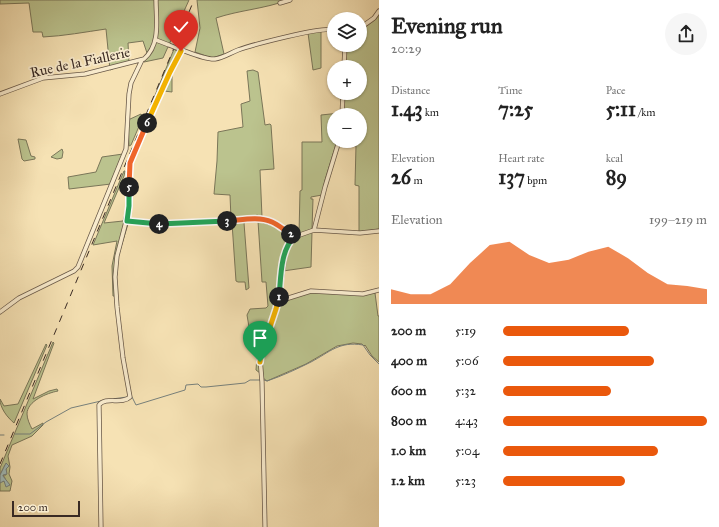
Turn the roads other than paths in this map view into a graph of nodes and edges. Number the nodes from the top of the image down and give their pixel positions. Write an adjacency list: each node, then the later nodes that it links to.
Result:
1 (156, 0): 7 (street)
2 (290, 0): 3 (street)
3 (280, 3)
4 (379, 11): 5 (street)
5 (367, 23)
6 (327, 29): 8 (street)
7 (156, 40): 8 (street, bridge); 9 (street, Rue de la Fiallerie)
8 (180, 50): 12 (street)
9 (142, 60): 10 (street, Rue de la Fiallerie); 18 (street)
10 (0, 94)
11 (337, 148): 13 (street)
12 (127, 221): 15 (street); 19 (street)
13 (314, 230): 14 (street); 15 (street)
14 (379, 231)
15 (294, 237): 17 (street)
16 (379, 290): 17 (street)
17 (279, 301): 20 (street)
18 (0, 312)
19 (101, 527)
20 (265, 527)

